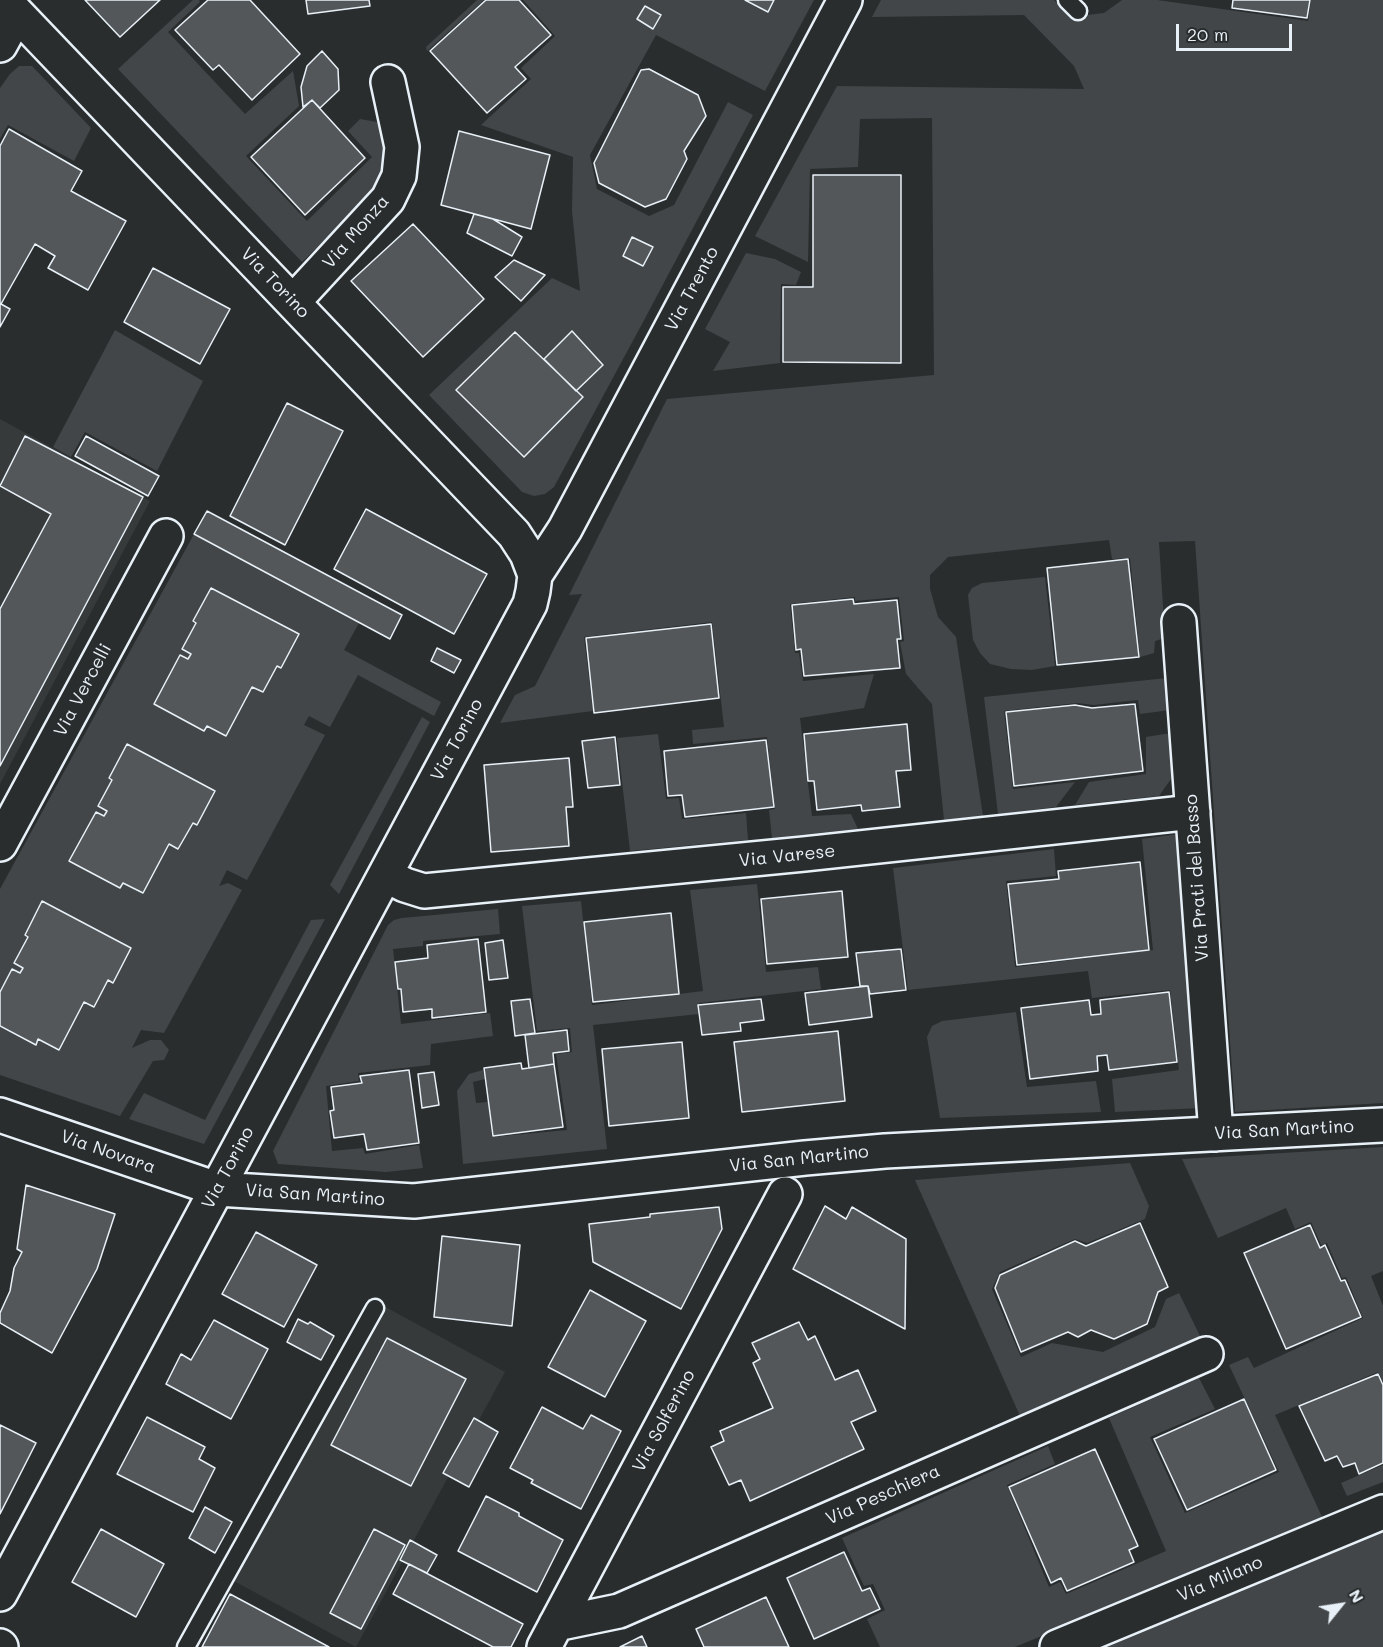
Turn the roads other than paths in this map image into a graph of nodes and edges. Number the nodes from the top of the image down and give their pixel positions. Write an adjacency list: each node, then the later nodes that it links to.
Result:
1 (845, 0): 7 (street, Via Trento)
2 (10, 7): 3 (street); 5 (street, Via Torino)
3 (0, 45)
4 (388, 82): 5 (street, Via Monza)
5 (293, 302): 7 (street, Via Torino)
6 (166, 536): 10 (street, Via Vercelli)
7 (535, 575): 11 (street, Via Torino)
8 (1179, 622): 9 (street, Via Prati del Basso)
9 (1192, 812): 11 (street, Via Varese); 14 (street, Via Prati del Basso)
10 (0, 844)
11 (385, 875): 15 (street, Via Torino)
12 (0, 1115): 15 (street, Via Novara)
13 (1383, 1125): 14 (street, Via San Martino)
14 (1216, 1134): 15 (street, Via San Martino)
15 (217, 1189): 20 (street, Via Torino)
16 (785, 1194): 21 (street, Via Solferino)
17 (375, 1308): 22 (lane)
18 (1206, 1354): 21 (street, Via Peschiera)
19 (1383, 1512): 23 (street, Via Milano)
20 (0, 1594)
21 (550, 1636)
22 (186, 1647)
23 (1057, 1647)

